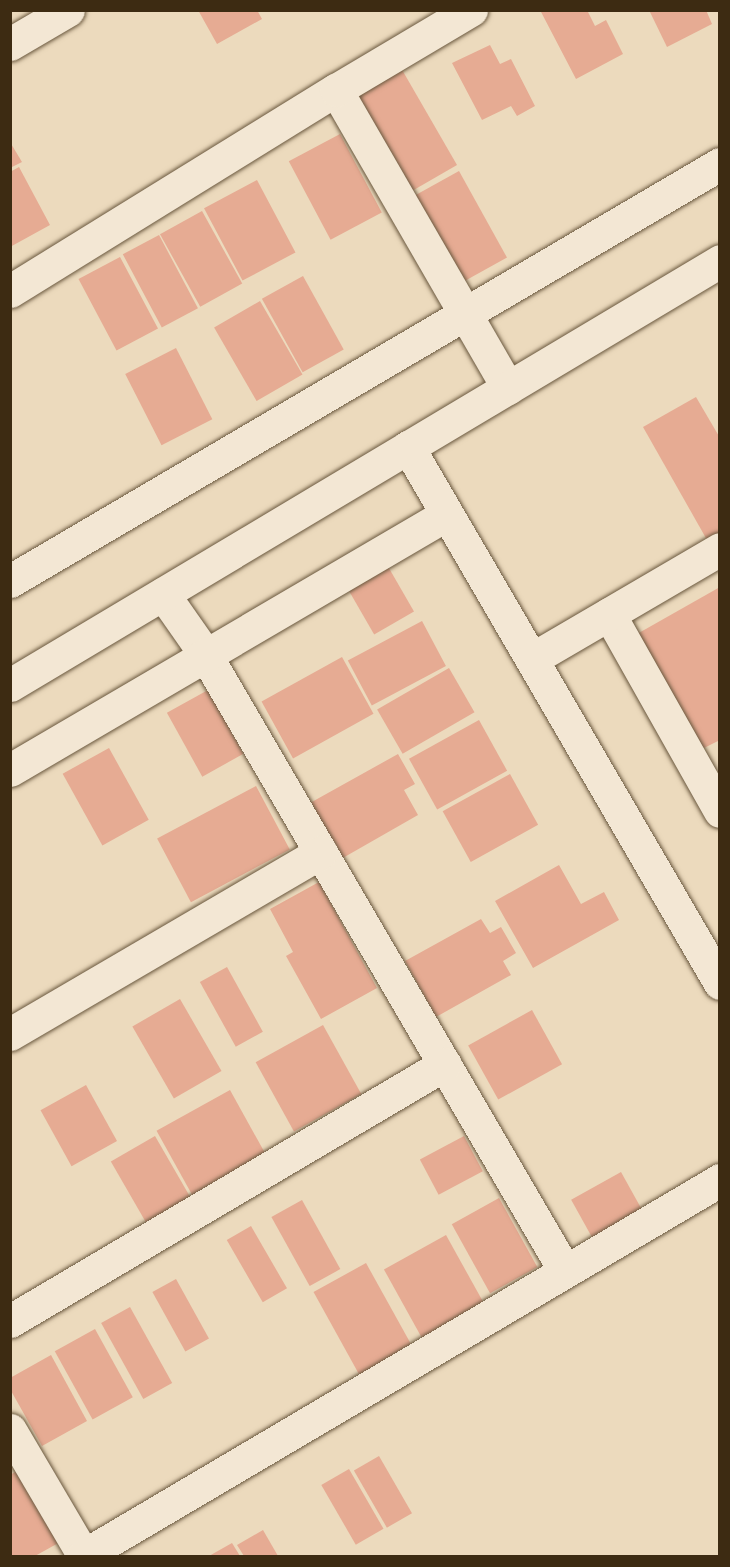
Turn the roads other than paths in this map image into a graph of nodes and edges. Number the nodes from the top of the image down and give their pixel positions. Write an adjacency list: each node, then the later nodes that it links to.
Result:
1 (68, 10): 3 (street)
2 (471, 10): 4 (street)
3 (10, 44)
4 (336, 90): 7 (street); 8 (street)
5 (720, 164): 8 (street)
6 (720, 261): 9 (street)
7 (10, 291)
8 (465, 314): 9 (street); 13 (street)
9 (507, 388): 10 (street)
10 (408, 447): 11 (street); 14 (street)
11 (447, 514): 16 (street); 17 (street)
12 (720, 549): 15 (street)
13 (10, 581)
14 (163, 594): 16 (street); 18 (street)
15 (609, 614): 17 (street); 20 (street)
16 (205, 654): 19 (street); 21 (street)
17 (532, 659): 22 (street)
18 (10, 685)
19 (10, 770)
20 (720, 811)
21 (321, 852): 23 (street); 24 (street)
22 (720, 983)
23 (10, 1034)
24 (445, 1064): 26 (street); 27 (street)
25 (720, 1180): 26 (street)
26 (566, 1271): 29 (street)
27 (10, 1321)
28 (10, 1430): 29 (street)
29 (95, 1553)

